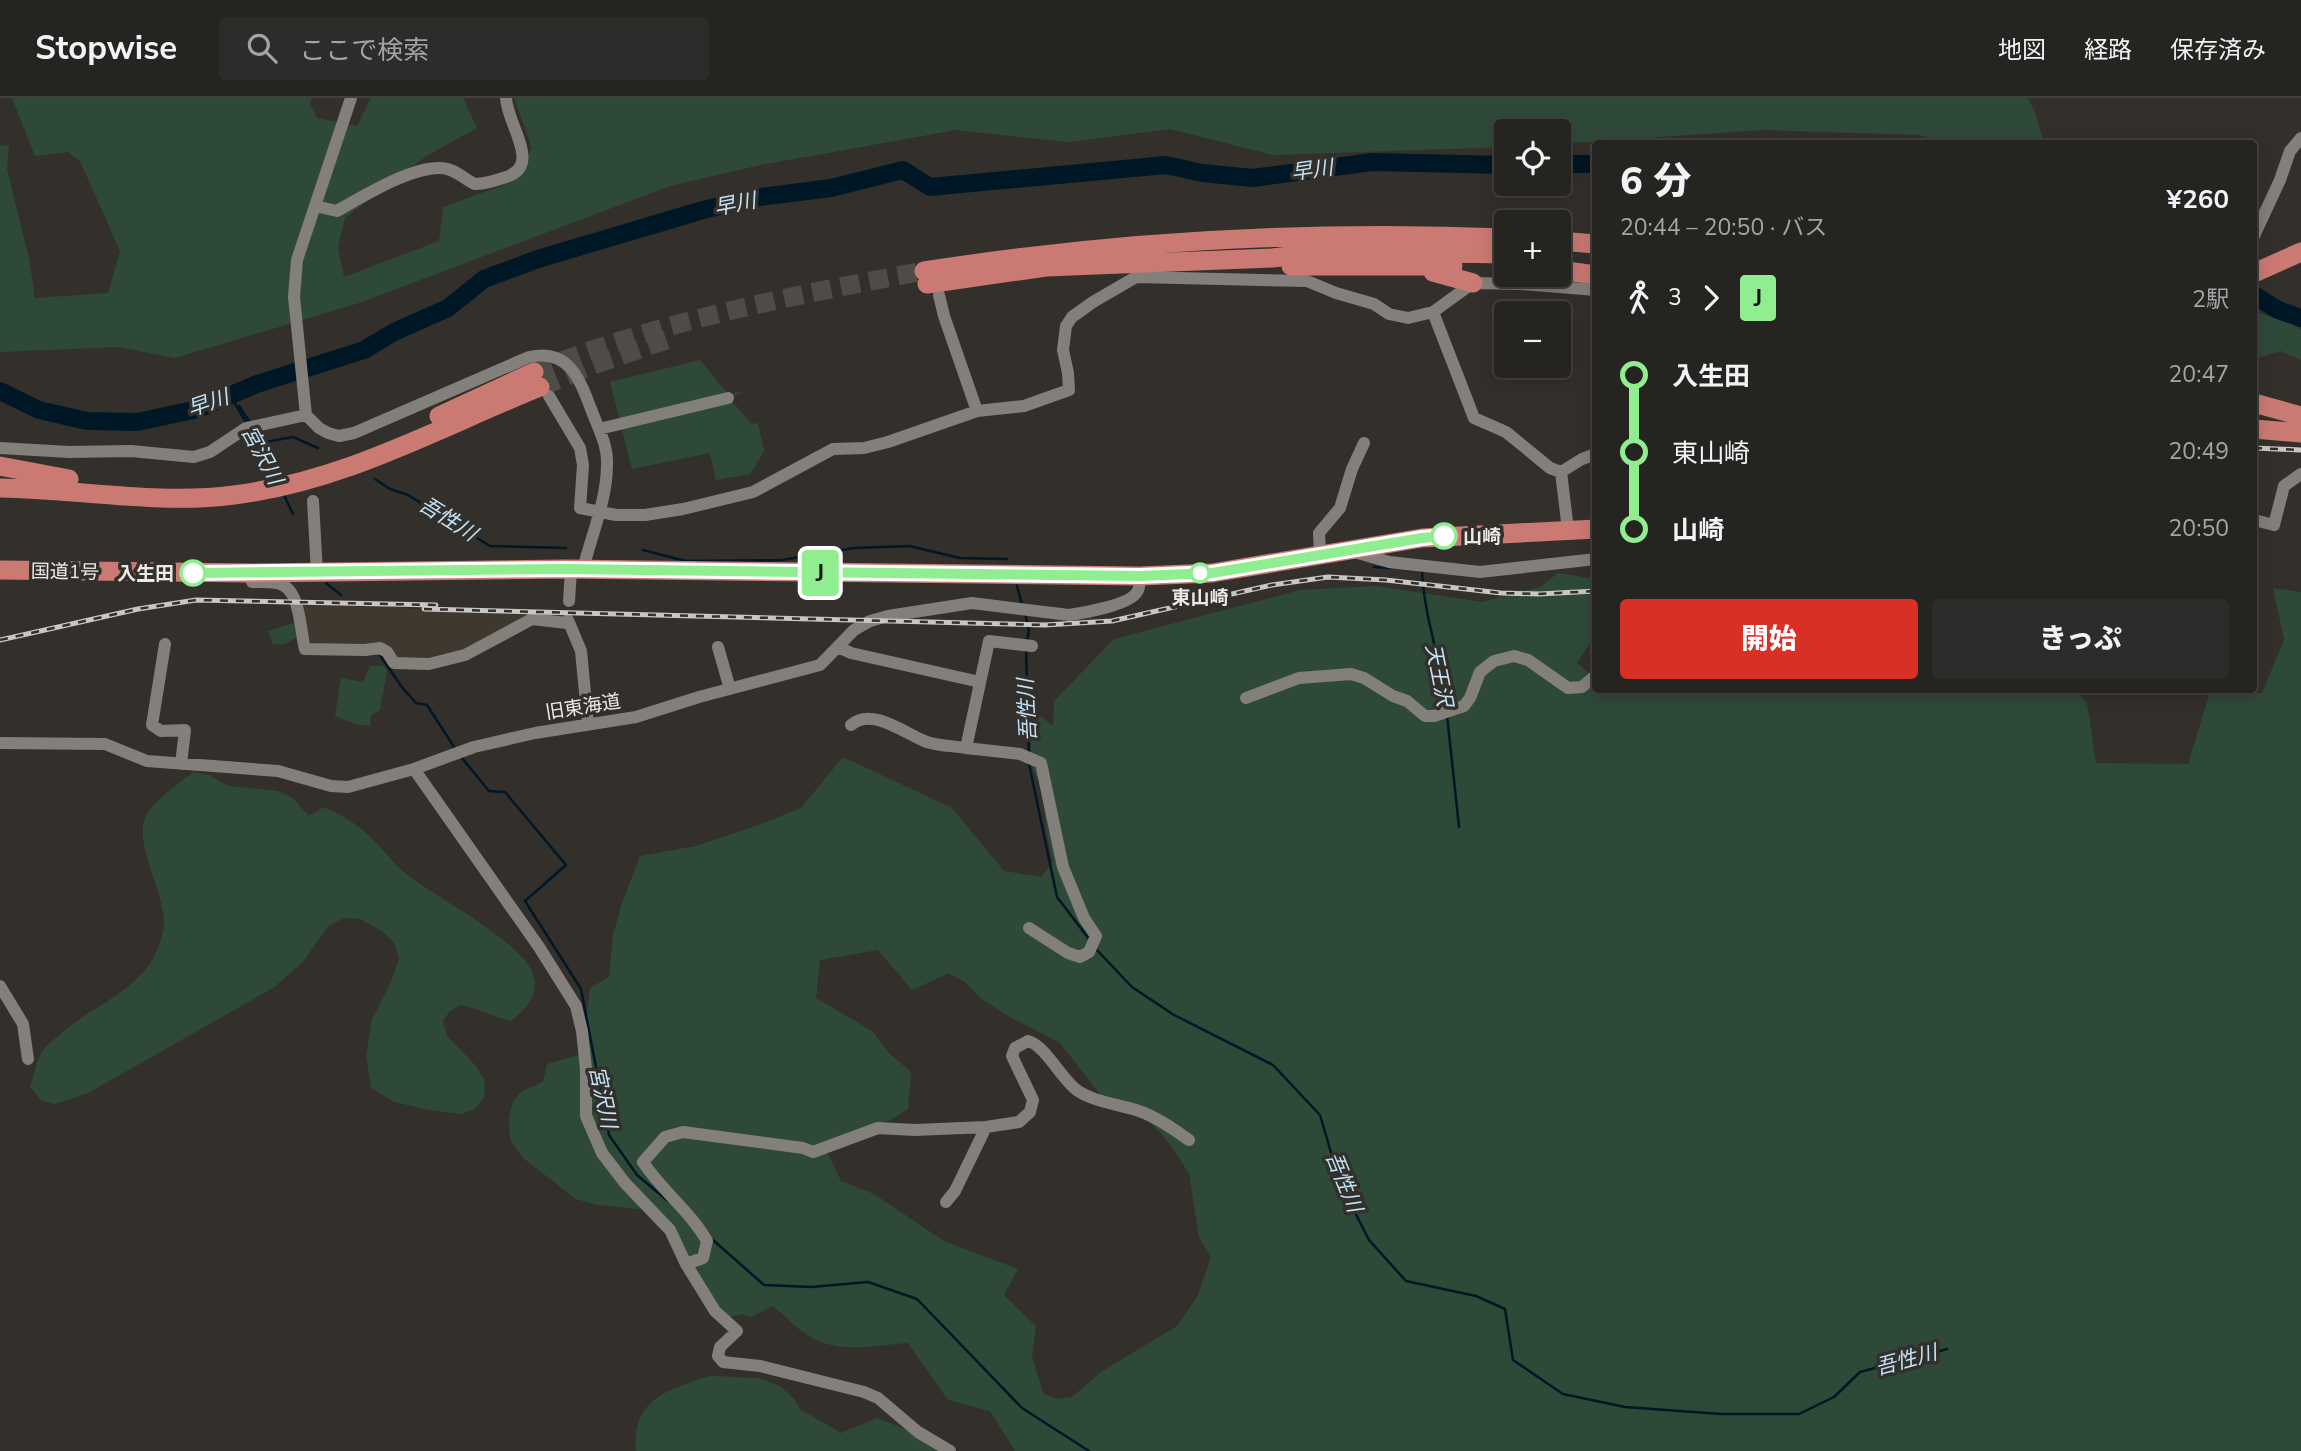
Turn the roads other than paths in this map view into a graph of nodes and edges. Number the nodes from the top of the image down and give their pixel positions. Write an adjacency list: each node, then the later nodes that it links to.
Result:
1 (351, 98): 4 (street)
2 (506, 98): 4 (street)
3 (2301, 138): 5 (street)
4 (324, 209): 28 (street)
5 (2257, 230)
6 (1494, 238): 9 (highway)
7 (1571, 242): 8 (highway)
8 (1592, 244)
9 (1152, 246): 10 (highway); 21 (highway)
10 (1326, 252): 12 (highway); 14 (highway)
11 (2301, 252): 19 (highway)
12 (1494, 254)
13 (1571, 258): 15 (highway)
14 (1197, 261): 16 (highway); 21 (highway)
15 (1592, 261)
16 (1411, 267): 17 (highway); 22 (highway)
17 (1494, 267)
18 (1571, 272): 20 (highway)
19 (2257, 272)
20 (1592, 274)
21 (930, 283): 29 (street)
22 (1473, 283): 23 (street); 24 (street)
23 (1592, 290)
24 (1433, 312): 29 (street); 40 (street)
25 (541, 385): 44 (highway); 44 (highway); 48 (street)
26 (728, 398): 32 (street)
27 (2257, 404): 30 (highway)
28 (306, 411): 32 (street); 37 (street)
29 (976, 411): 48 (street)
30 (2301, 416)
31 (2257, 417): 33 (highway)
32 (597, 424): 48 (street)
33 (2301, 424)
34 (2257, 429): 35 (highway)
35 (2301, 433)
36 (1364, 443): 53 (street)
37 (0, 448)
38 (1592, 455): 40 (street)
39 (0, 466): 44 (highway)
40 (1561, 472): 51 (street)
41 (2301, 474): 49 (street)
42 (0, 476): 44 (highway)
43 (0, 488): 44 (highway)
44 (59, 489): 45 (highway); 46 (highway)
45 (0, 495)
46 (0, 501)
47 (313, 501): 58 (street)
48 (598, 513): 56 (street)
49 (2257, 521)
50 (1592, 529): 51 (highway, 国道1号)
51 (1568, 530): 52 (highway, 国道1号)
52 (1350, 551): 53 (highway, 国道1号); 54 (street)
53 (1320, 554): 59 (highway, 国道1号)
54 (1592, 559)
55 (0, 570): 57 (highway, 国道1号)
56 (577, 570): 58 (highway, 国道1号); 59 (highway, 国道1号); 60 (street)
57 (210, 573): 58 (highway, 国道1号); 69 (street)
58 (317, 573)
59 (1140, 576): 64 (street, 旧東海道)
60 (569, 601)
61 (165, 644): 73 (street)
62 (1032, 646): 66 (street)
63 (718, 647): 67 (street)
64 (838, 647): 66 (street); 67 (street, 旧東海道)
65 (1592, 678): 68 (street)
66 (980, 682): 72 (street)
67 (730, 689): 69 (street, 旧東海道)
68 (1246, 698)
69 (588, 724): 74 (street, 旧東海道)
70 (851, 726): 72 (street)
71 (0, 743): 73 (street, 旧東海道)
72 (966, 748): 75 (street)
73 (181, 764): 74 (street, 旧東海道)
74 (414, 769): 81 (street)
75 (1029, 928)
76 (0, 986): 77 (street)
77 (28, 1059)
78 (986, 1127): 79 (street); 80 (street); 81 (street)
79 (1189, 1140)
80 (946, 1202)
81 (686, 1264): 82 (street)
82 (950, 1451)

